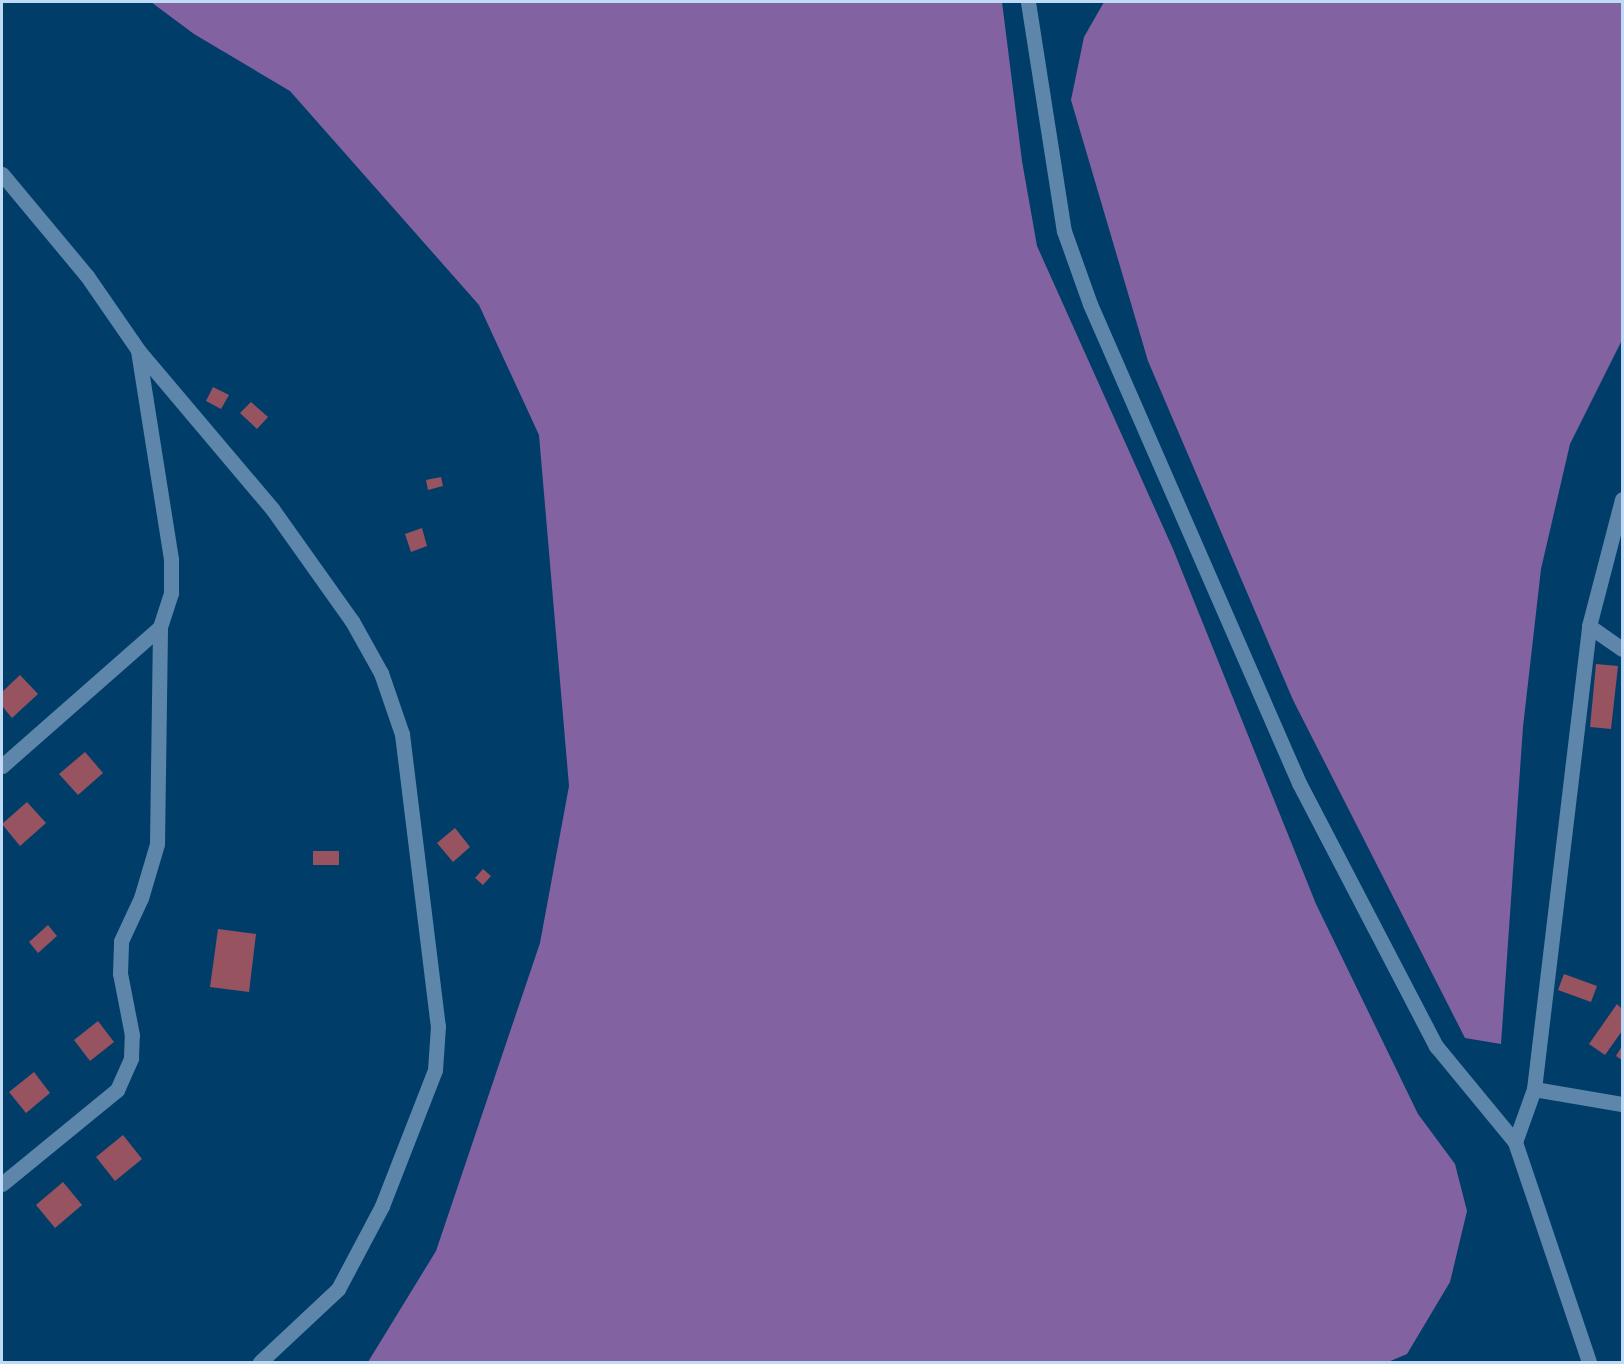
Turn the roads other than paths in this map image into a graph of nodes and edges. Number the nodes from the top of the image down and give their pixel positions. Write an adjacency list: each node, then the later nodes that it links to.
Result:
1 (1028, 2): 11 (street)
2 (2, 174): 3 (street)
3 (138, 350): 6 (street); 13 (street)
4 (1623, 499): 5 (street)
5 (1588, 626): 7 (street); 9 (street)
6 (160, 627): 8 (street); 12 (street)
7 (1623, 649)
8 (2, 766)
9 (1534, 1089): 10 (street); 11 (street)
10 (1623, 1104)
11 (1515, 1142): 14 (street)
12 (2, 1184)
13 (260, 1362)
14 (1589, 1362)

